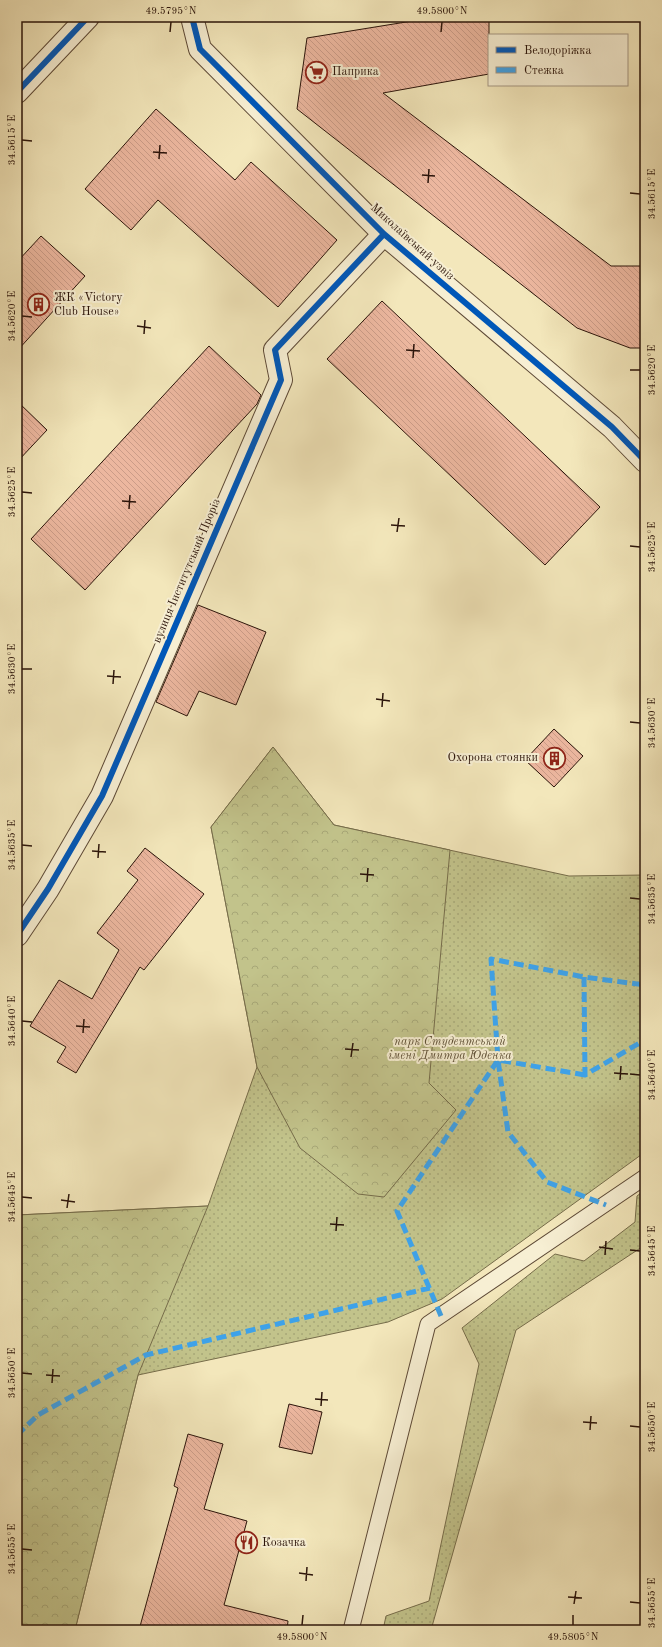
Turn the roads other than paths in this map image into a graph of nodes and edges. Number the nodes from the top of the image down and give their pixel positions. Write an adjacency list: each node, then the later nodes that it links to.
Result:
1 (88, 17): 3 (street)
2 (192, 17): 4 (street, Миколаївський узвіз)
3 (17, 92)
4 (384, 234): 5 (street, Миколаївський узвіз); 6 (street, вулиця Інститутський Проріз)
5 (645, 460)
6 (17, 935)
7 (645, 1177): 8 (lane)
8 (351, 1630)

